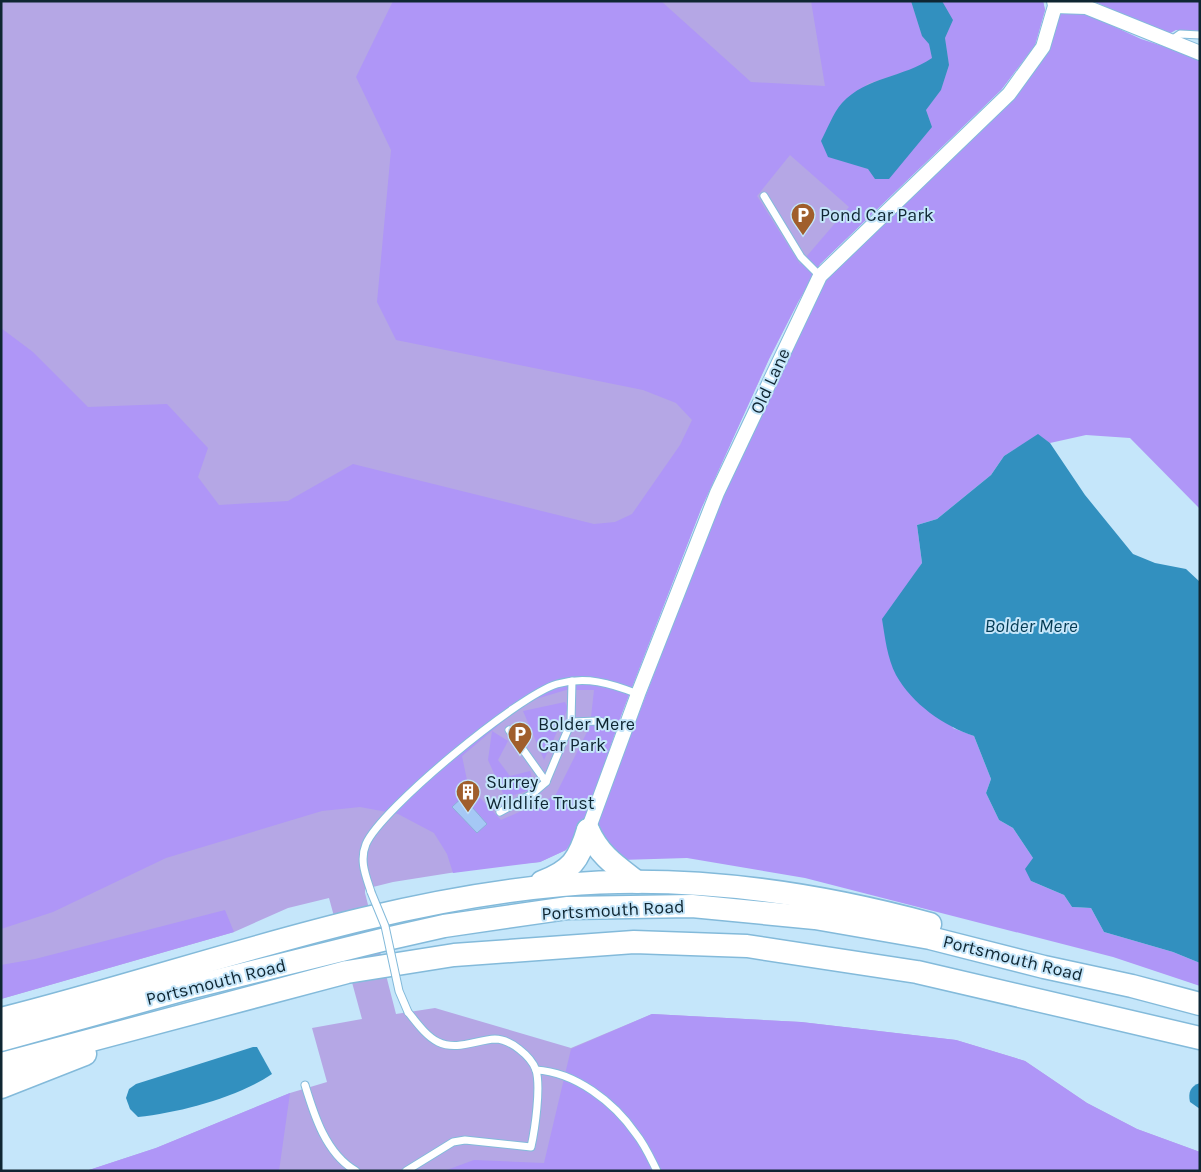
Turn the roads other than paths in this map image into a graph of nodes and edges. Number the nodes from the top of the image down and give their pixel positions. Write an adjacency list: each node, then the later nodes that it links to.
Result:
1 (1054, 4): 3 (street); 6 (street, Old Lane)
2 (1200, 35): 3 (lane)
3 (1168, 42): 4 (street)
4 (1200, 53)
5 (764, 196): 6 (lane)
6 (820, 276): 8 (street, Old Lane)
7 (572, 681): 8 (lane); 9 (lane); 24 (lane, bridge)
8 (638, 694): 10 (street, Old Lane)
9 (571, 722): 10 (lane); 12 (lane)
10 (625, 728): 14 (street, Old Lane)
11 (509, 730): 12 (lane)
12 (546, 782): 13 (lane)
13 (500, 812)
14 (588, 830): 15 (highway); 16 (highway)
15 (637, 882): 16 (highway); 17 (highway)
16 (522, 890): 19 (highway)
17 (1132, 986): 18 (highway, Portsmouth Road); 22 (highway, Portsmouth Road)
18 (1200, 1004)
19 (1, 1019)
20 (130, 1031): 21 (highway, Portsmouth Road); 23 (highway, Portsmouth Road); 26 (highway)
21 (1200, 1038)
22 (1, 1040)
23 (1, 1064)
24 (536, 1070): 28 (lane); 29 (lane)
25 (305, 1085): 27 (lane)
26 (1, 1087)
27 (356, 1171)
28 (406, 1171)
29 (657, 1171)

